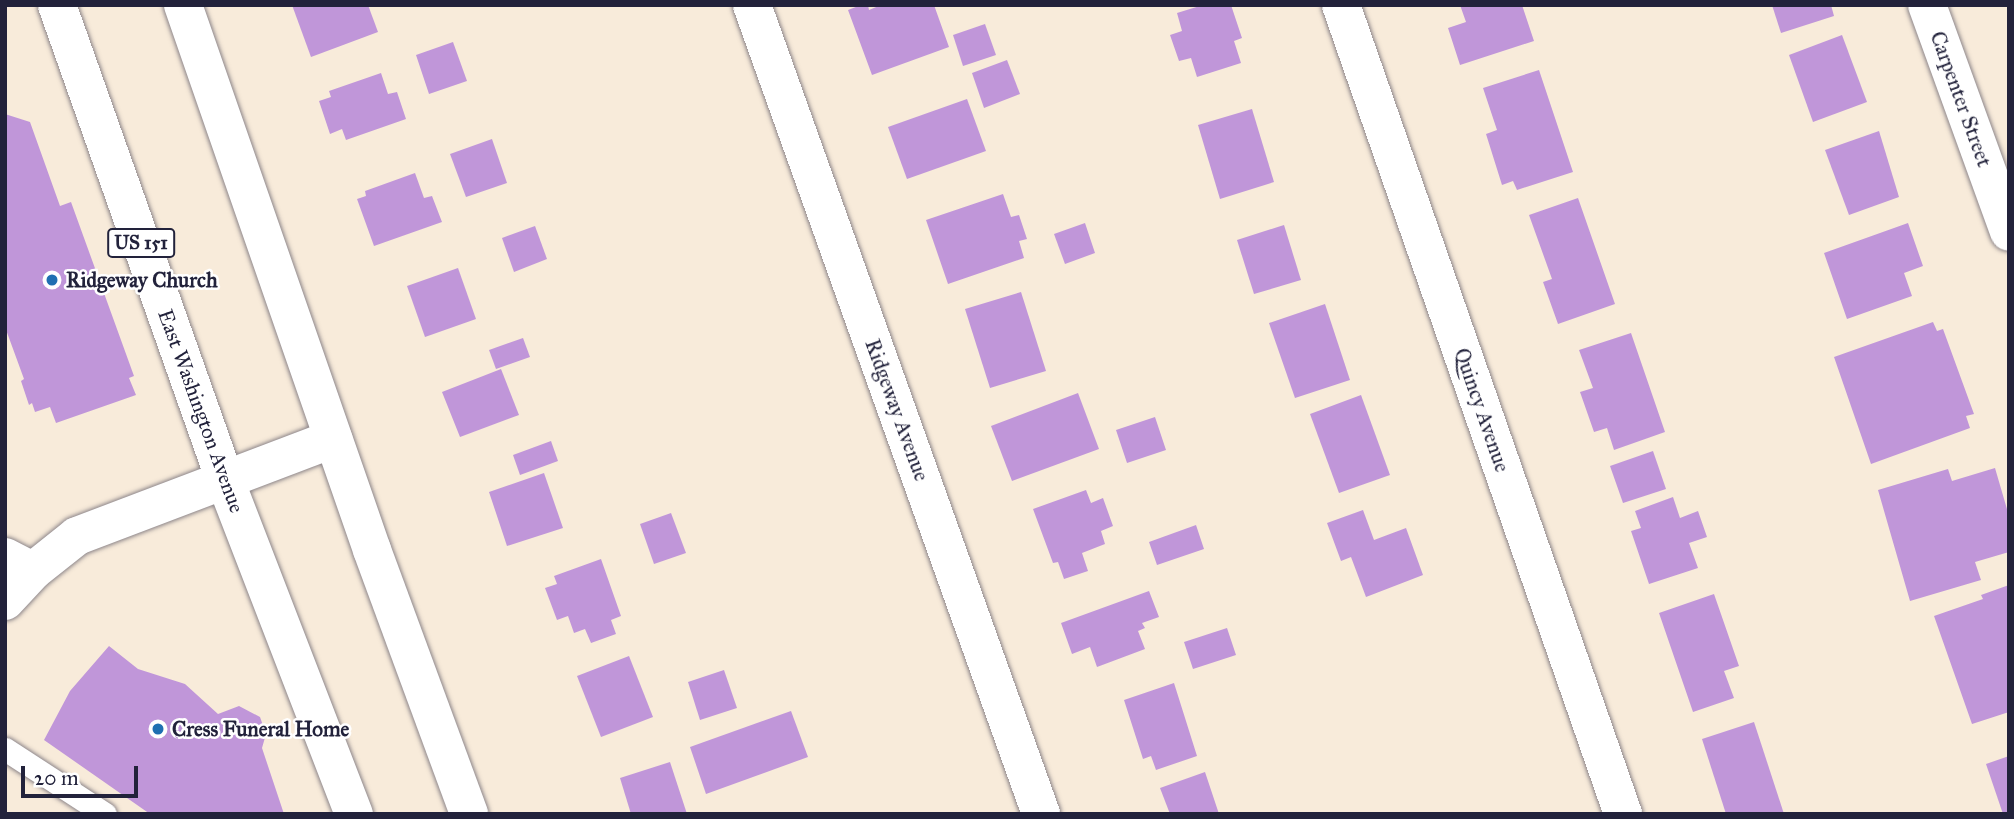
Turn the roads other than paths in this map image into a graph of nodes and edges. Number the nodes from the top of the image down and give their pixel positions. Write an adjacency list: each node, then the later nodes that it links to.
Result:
1 (57, 5): 8 (street, East Washington Avenue / US 151)
2 (183, 5): 7 (street)
3 (752, 5): 15 (street, Ridgeway Avenue)
4 (1341, 5): 16 (street, Quincy Avenue)
5 (1927, 5): 6 (street, Carpenter Street)
6 (2009, 232)
7 (333, 439): 8 (street); 14 (street)
8 (225, 480): 9 (street); 13 (street, East Washington Avenue / US 151)
9 (19, 564): 10 (street)
10 (5, 601)
11 (5, 748): 12 (lane)
12 (105, 814)
13 (354, 814)
14 (469, 814)
15 (1041, 814)
16 (1623, 814)

